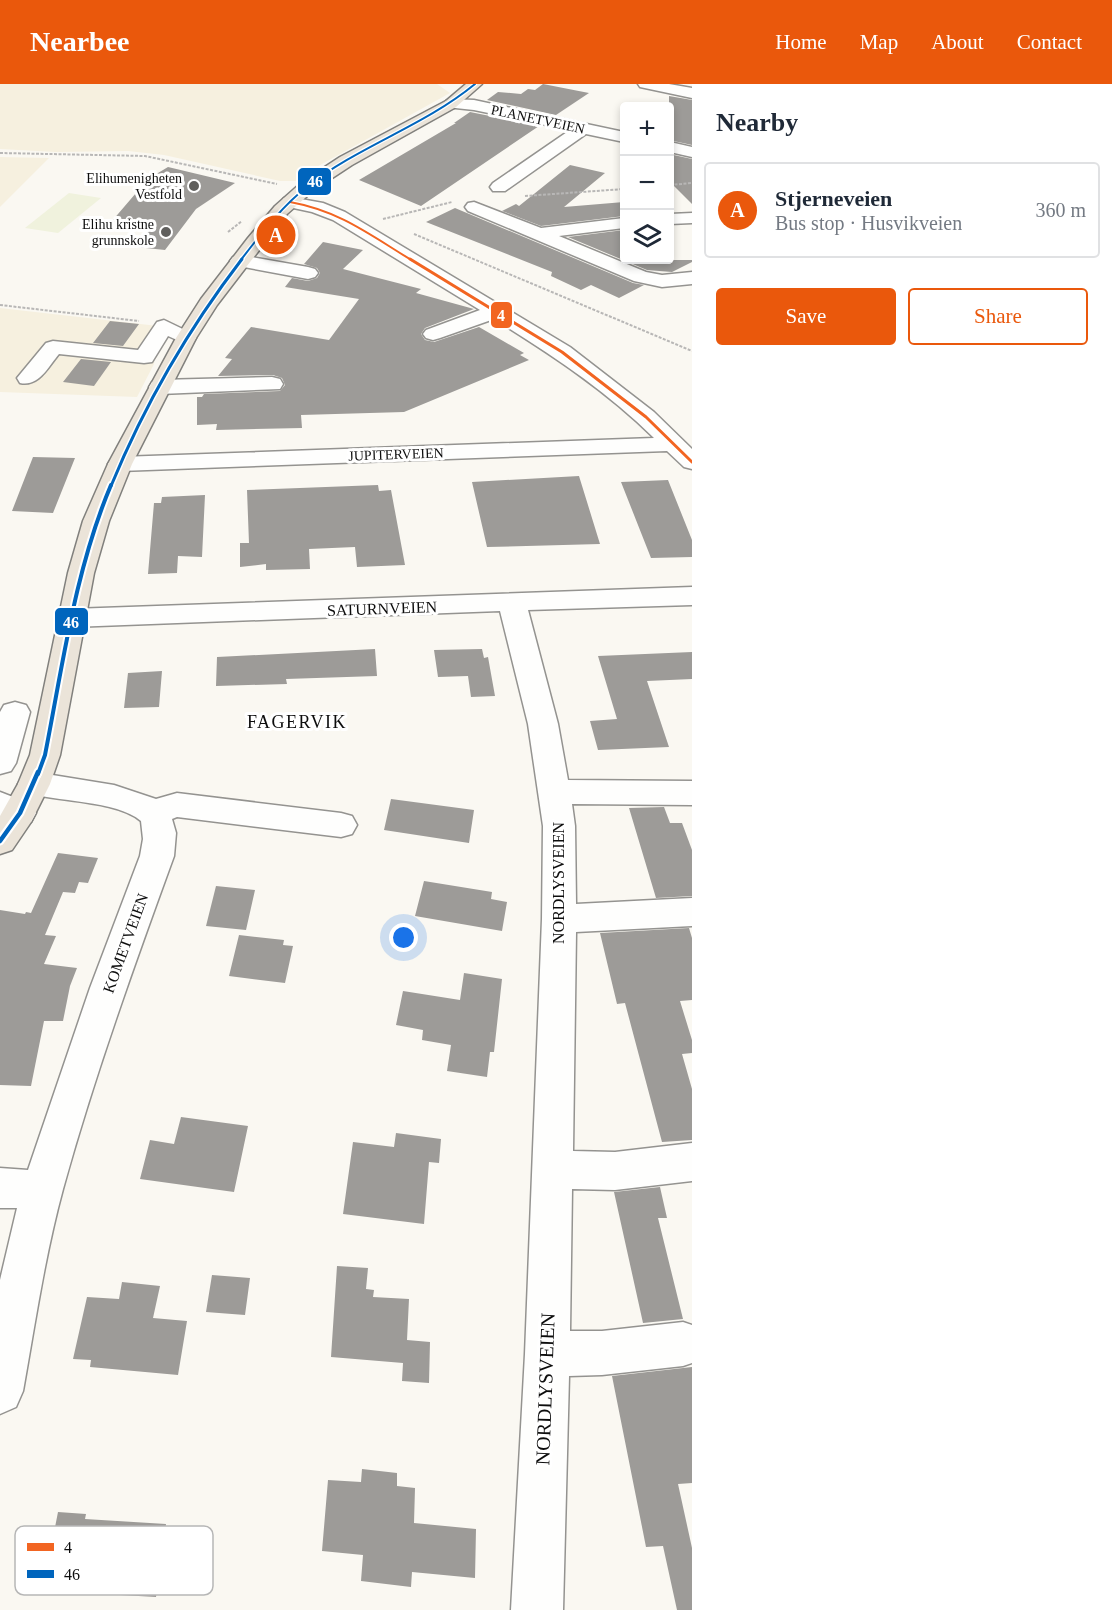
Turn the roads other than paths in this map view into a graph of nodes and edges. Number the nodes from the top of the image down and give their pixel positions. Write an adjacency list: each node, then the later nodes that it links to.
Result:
1 (474, 84): 4 (main road)
2 (645, 84): 3 (street)
3 (692, 93)
4 (451, 104): 5 (street, PLANETVEIEN); 10 (main road)
5 (582, 129): 6 (street, PLANETVEIEN); 9 (street)
6 (620, 136)
7 (674, 148): 8 (street)
8 (692, 152)
9 (530, 184)
10 (287, 194): 16 (main road); 19 (street)
11 (474, 207): 15 (street)
12 (692, 218): 13 (street)
13 (674, 219)
14 (620, 223): 15 (street)
15 (541, 234): 18 (street)
16 (240, 261): 17 (street); 20 (main road)
17 (308, 273)
18 (692, 278)
19 (497, 311): 21 (street); 25 (street)
20 (175, 332): 22 (street); 24 (main road)
21 (433, 334)
22 (28, 378)
23 (272, 384): 24 (street)
24 (160, 387): 27 (main road)
25 (672, 443): 26 (street); 27 (street, JUPITERVEIEN)
26 (692, 462)
27 (120, 464): 30 (main road)
28 (692, 596): 29 (street, SATURNVEIEN)
29 (512, 603): 30 (street, SATURNVEIEN); 33 (street, NORDLYSVEIEN)
30 (72, 618): 35 (main road)
31 (15, 712): 32 (street)
32 (0, 763)
33 (555, 792): 34 (street); 40 (street, NORDLYSVEIEN)
34 (692, 793)
35 (18, 801): 36 (street); 38 (main road)
36 (154, 815): 37 (street); 44 (street, KOMETVEIEN)
37 (342, 825)
38 (0, 841)
39 (692, 912): 40 (street)
40 (559, 919): 42 (street, NORDLYSVEIEN)
41 (692, 1162): 42 (street)
42 (551, 1169): 46 (street, NORDLYSVEIEN)
43 (0, 1188): 44 (street)
44 (42, 1190): 47 (street, KOMETVEIEN)
45 (683, 1344): 46 (street)
46 (547, 1354): 48 (street, NORDLYSVEIEN)
47 (0, 1391)
48 (537, 1610)

